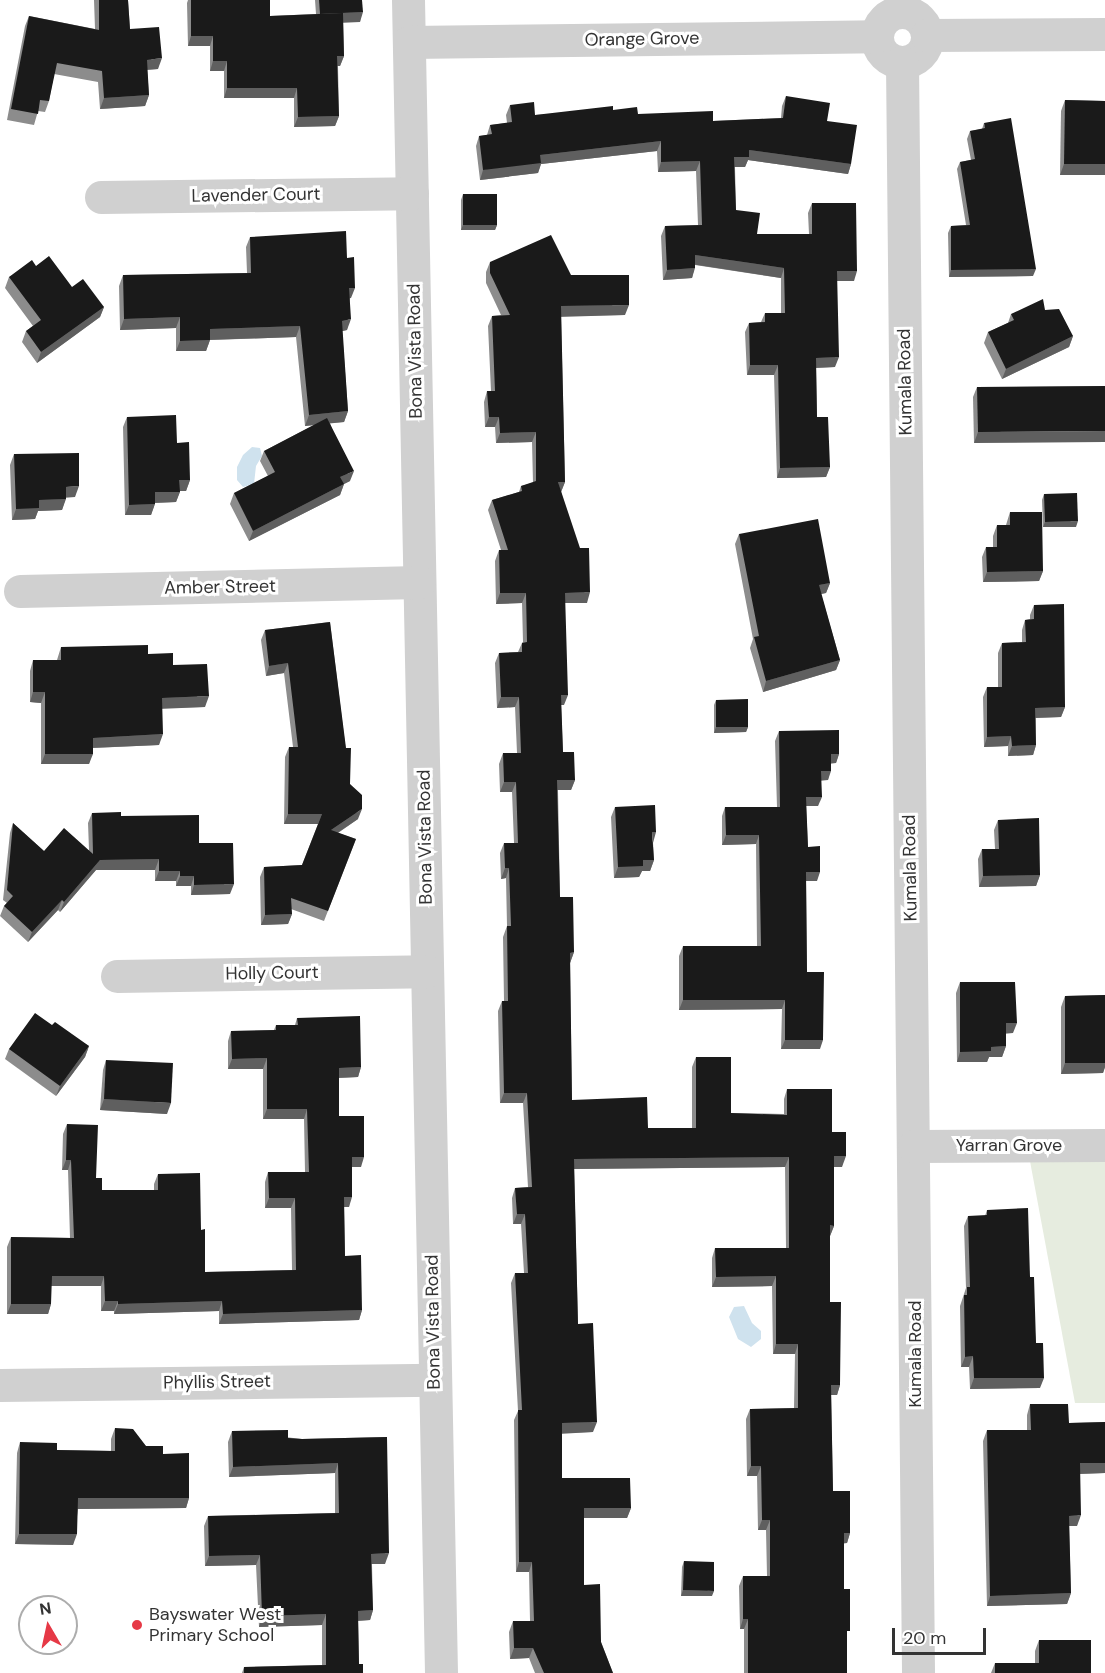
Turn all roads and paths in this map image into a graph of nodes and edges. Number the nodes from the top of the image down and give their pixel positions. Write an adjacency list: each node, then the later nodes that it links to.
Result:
1 (408, 0): 6 (street, Bona Vista Road)
2 (902, 5): 4 (street); 5 (street)
3 (1105, 34): 4 (street)
4 (927, 35): 7 (street)
5 (876, 36): 6 (street, Orange Grove); 7 (street)
6 (409, 42): 8 (street, Bona Vista Road)
7 (902, 62): 15 (street, Kumala Road)
8 (412, 194): 9 (street, Lavender Court); 10 (street, Bona Vista Road)
9 (101, 197)
10 (419, 582): 11 (street, Amber Street); 12 (street, Bona Vista Road)
11 (20, 591)
12 (427, 971): 13 (street, Holly Court); 16 (street, Bona Vista Road)
13 (117, 976)
14 (1105, 1145): 15 (street, Yarran Grove)
15 (914, 1146): 19 (street, Kumala Road)
16 (434, 1380): 17 (street, Phyllis Street); 18 (street, Bona Vista Road)
17 (0, 1385)
18 (441, 1673)
19 (918, 1673)

